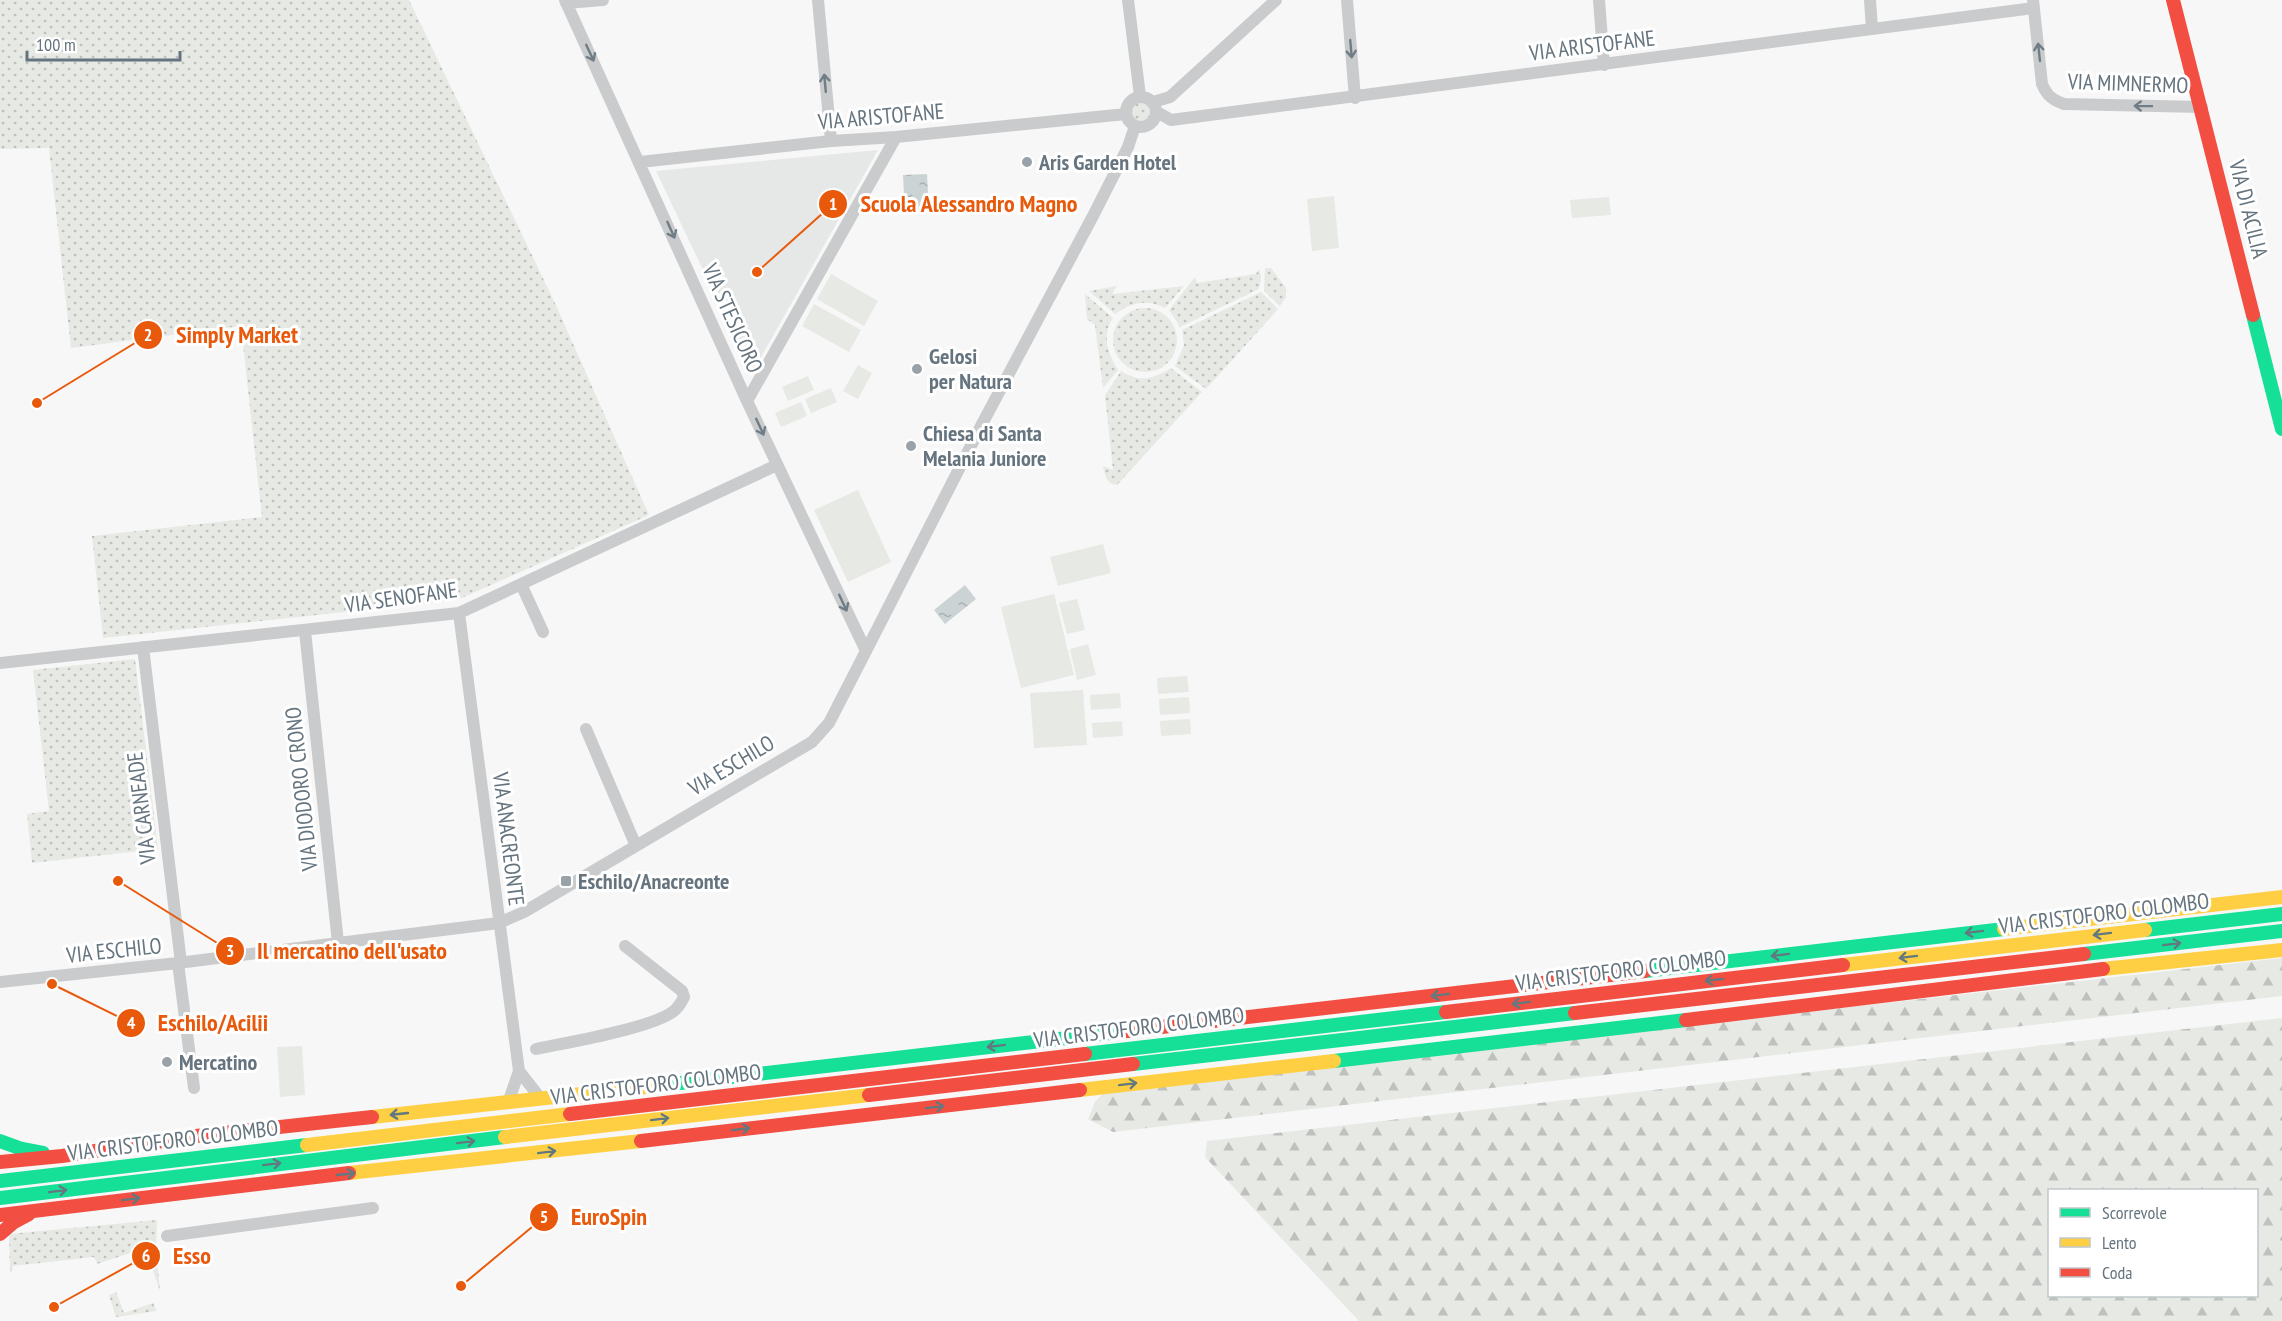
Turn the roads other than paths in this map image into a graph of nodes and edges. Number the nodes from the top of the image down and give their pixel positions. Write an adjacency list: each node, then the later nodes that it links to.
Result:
1 (603, 0): 9 (street)
2 (818, 0): 20 (street, one-way to 2)
3 (1128, 0): 13 (street)
4 (1276, 0): 15 (street)
5 (1347, 0): 14 (street, one-way to 14)
6 (1599, 0): 12 (street)
7 (1870, 0): 11 (street)
8 (2173, 0): 16 (street, VIA DI ACILIA)
9 (566, 2): 21 (street, VIA STESICORO, one-way to 21)
10 (2034, 4): 11 (street, VIA ARISTOFANE); 16 (street, VIA MIMNERMO, one-way to 10)
11 (1872, 29): 12 (street, VIA ARISTOFANE)
12 (1604, 65): 14 (street, VIA ARISTOFANE)
13 (1140, 96): 15 (street); 17 (street)
14 (1355, 98): 15 (street, VIA ARISTOFANE)
15 (1155, 107): 18 (street)
16 (2202, 107): 23 (street, VIA DI ACILIA)
17 (1126, 114): 18 (street); 19 (street, VIA ARISTOFANE)
18 (1135, 126): 30 (street, VIA ESCHILO)
19 (896, 136): 20 (street, VIA ARISTOFANE); 22 (street)
20 (831, 141): 21 (street, VIA ARISTOFANE)
21 (640, 162): 22 (street, VIA STESICORO, one-way to 22)
22 (747, 401): 24 (street, VIA STESICORO, one-way to 24)
23 (2282, 429)
24 (777, 465): 25 (street, VIA SENOFANE); 30 (street, VIA STESICORO, one-way to 30)
25 (521, 584): 26 (street, VIA SENOFANE); 28 (street)
26 (459, 613): 27 (street, VIA SENOFANE); 36 (street, VIA ANACREONTE)
27 (305, 631): 29 (street, VIA SENOFANE); 38 (street, VIA DIODORO CRONO)
28 (543, 632)
29 (143, 647): 31 (street, VIA SENOFANE); 42 (street, VIA CARNEADE)
30 (866, 651): 33 (street, VIA ESCHILO)
31 (0, 663)
32 (586, 729): 33 (street)
33 (636, 846): 36 (street, VIA ESCHILO)
34 (2282, 897): 48 (street, VIA CRISTOFORO COLOMBO, one-way to 48)
35 (2282, 914): 52 (street, VIA CRISTOFORO COLOMBO, one-way to 52)
36 (499, 923): 38 (street, VIA ESCHILO); 46 (street, VIA ANACREONTE)
37 (2282, 931): 41 (street, VIA CRISTOFORO COLOMBO, one-way to 37)
38 (338, 943): 42 (street, VIA ESCHILO)
39 (625, 946): 45 (street)
40 (2282, 950): 43 (street)
41 (2114, 951): 43 (street); 55 (street, VIA CRISTOFORO COLOMBO, one-way to 41)
42 (180, 963): 44 (street, VIA ESCHILO); 47 (street, VIA CARNEADE)
43 (2132, 965): 57 (street, one-way to 43)
44 (2, 984)
45 (536, 1049)
46 (519, 1071): 48 (street); 49 (street, VIA ANACREONTE)
47 (194, 1088)
48 (541, 1099): 49 (street, VIA CRISTOFORO COLOMBO)
49 (508, 1102): 50 (street, VIA CRISTOFORO COLOMBO, one-way to 50)
50 (196, 1136): 52 (street); 53 (street, VIA CRISTOFORO COLOMBO)
51 (0, 1141): 53 (street, VIA CRISTOFORO COLOMBO)
52 (235, 1154): 56 (street, VIA CRISTOFORO COLOMBO)
53 (62, 1156): 54 (street, VIA CRISTOFORO COLOMBO)
54 (0, 1162)
55 (240, 1168): 57 (street); 58 (street, VIA CRISTOFORO COLOMBO, one-way to 55)
56 (0, 1181)
57 (268, 1182): 60 (street, one-way to 57)
58 (0, 1198)
59 (373, 1208): 63 (street)
60 (32, 1212): 61 (street); 62 (street)
61 (0, 1215)
62 (0, 1234)
63 (167, 1236)

